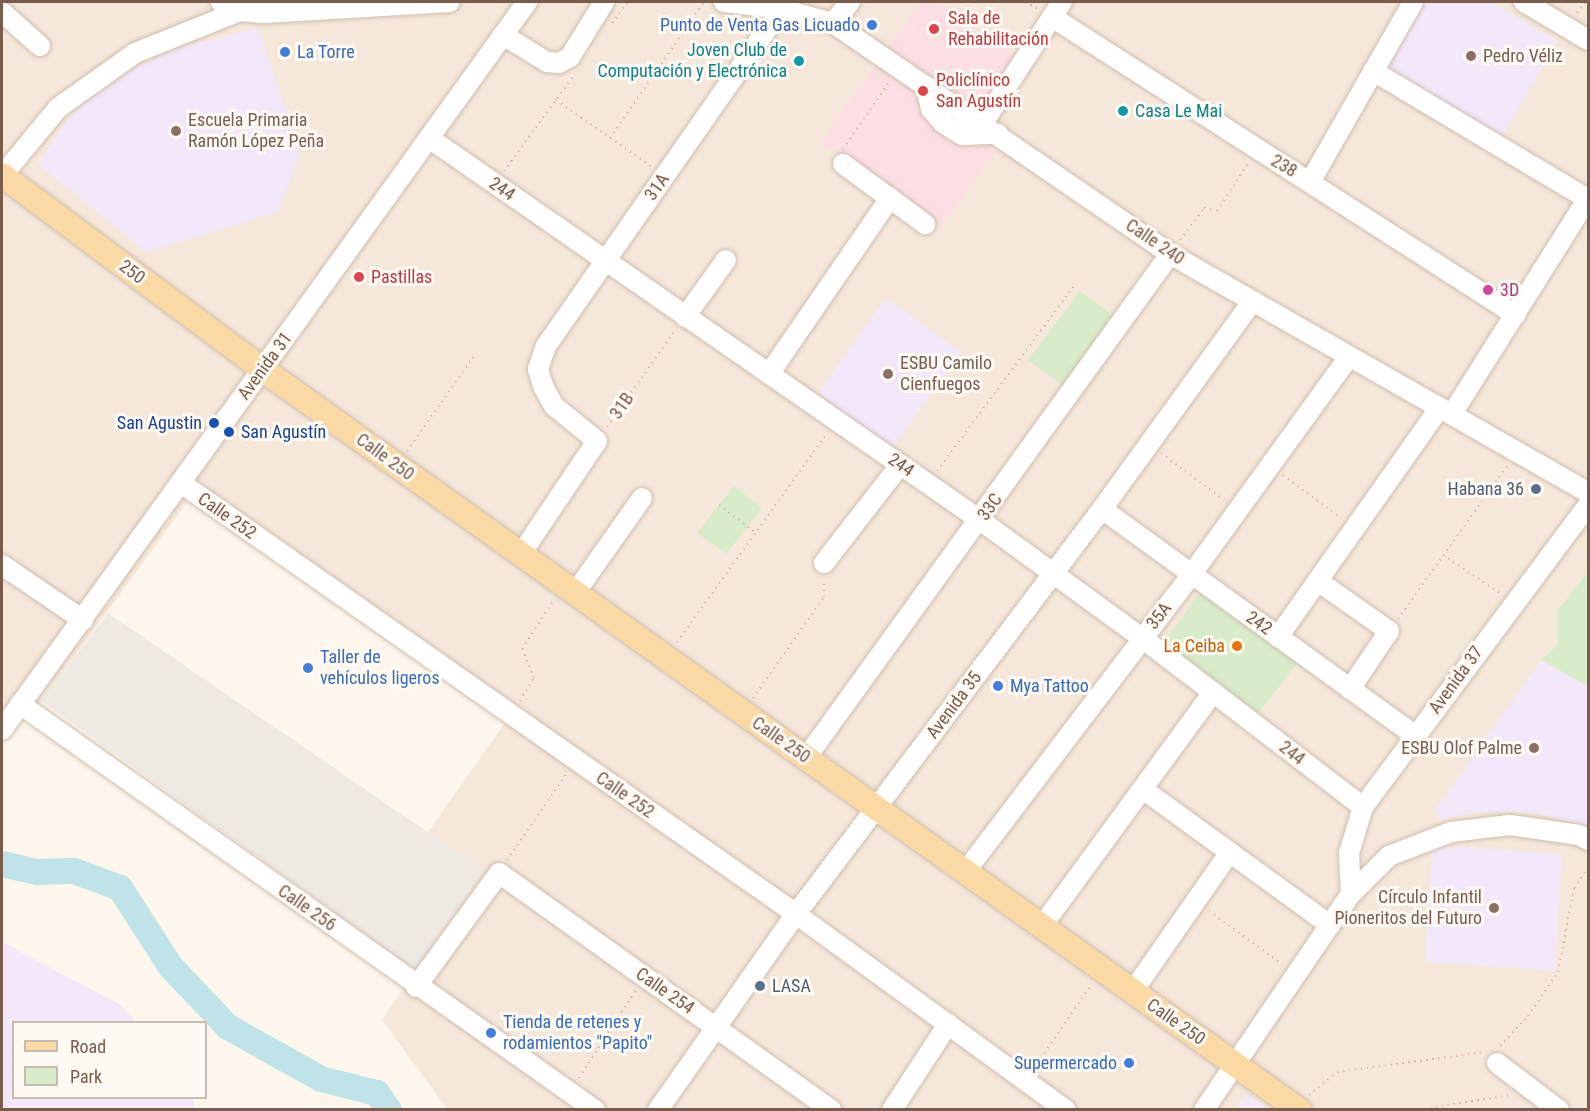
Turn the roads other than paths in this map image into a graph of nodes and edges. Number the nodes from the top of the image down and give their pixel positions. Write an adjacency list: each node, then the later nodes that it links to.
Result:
1 (221, 2): 11 (street)
2 (450, 2): 11 (street)
3 (527, 2): 14 (street, Avenida 31)
4 (604, 2): 14 (street)
5 (724, 2): 9 (street)
6 (850, 2): 13 (street)
7 (1413, 2): 17 (street)
8 (1524, 2): 15 (street)
9 (781, 9): 13 (street); 28 (street, 31A)
10 (1057, 9): 18 (street); 22 (street, 238)
11 (240, 11): 21 (street)
12 (2, 12): 16 (street)
13 (833, 23): 18 (street)
14 (503, 35): 19 (street, Avenida 31)
15 (1588, 40)
16 (40, 46)
17 (1373, 71): 22 (street); 24 (street)
18 (991, 128): 26 (street, Calle 240)
19 (429, 138): 28 (street, 244); 33 (street, Avenida 31)
20 (843, 164): 23 (street)
21 (2, 176): 33 (main road, 250)
22 (1310, 182): 30 (street, 238)
23 (890, 198): 25 (street); 34 (street)
24 (1588, 199): 30 (street)
25 (925, 224)
26 (1170, 254): 29 (street, Calle 240); 42 (street, 33C)
27 (726, 260): 31 (street)
28 (605, 261): 31 (street, 244); 43 (street, 31A)
29 (1252, 302): 32 (street, Calle 240); 41 (street, Avenida 35)
30 (1516, 315): 35 (street)
31 (685, 317): 34 (street, 244)
32 (1349, 357): 35 (street, Calle 240); 47 (street, 35A)
33 (262, 369): 37 (street, Avenida 31); 43 (main road, Calle 250)
34 (769, 374): 36 (street, 244)
35 (1446, 410): 38 (street, Calle 240); 48 (street)
36 (900, 465): 42 (street, 244); 44 (street)
37 (182, 483): 50 (street, Avenida 31); 66 (street, Calle 252)
38 (1588, 492)
39 (642, 498): 49 (street)
40 (1588, 505): 57 (street, Avenida 37)
41 (1102, 509): 46 (street, Avenida 35); 47 (street, 242)
42 (980, 520): 46 (street, 244); 58 (street, 33C)
43 (521, 554): 49 (main road, Calle 250)
44 (824, 563)
45 (2, 565): 50 (street)
46 (1053, 574): 51 (street, 244); 60 (street, Avenida 35)
47 (1191, 575): 51 (street, 35A); 52 (street, 242)
48 (1318, 581): 52 (street); 53 (street)
49 (569, 589): 58 (main road, Calle 250)
50 (82, 620): 55 (street, Avenida 31)
51 (1142, 638): 54 (street, 244); 64 (street, 35A)
52 (1278, 638): 53 (street, 242)
53 (1350, 689): 57 (street, 242)
54 (1213, 692): 59 (street); 61 (street, 244)
55 (20, 704): 56 (street, Avenida 31); 69 (street, Calle 256)
56 (2, 730)
57 (1416, 736): 61 (street, Avenida 37)
58 (806, 758): 60 (main road, Calle 250)
59 (1144, 790): 63 (street); 68 (street)
60 (875, 807): 64 (main road, Calle 250); 66 (street, Avenida 35)
61 (1363, 807): 65 (street, Avenida 37)
62 (1588, 840): 65 (street)
63 (1230, 852): 67 (street); 70 (street)
64 (965, 872): 68 (main road, Calle 250)
65 (1351, 894): 67 (street)
66 (796, 914): 71 (street, Calle 252); 72 (street, Avenida 35)
67 (1330, 925): 74 (street)
68 (1042, 926): 70 (main road, Calle 250)
69 (416, 987): 72 (street, Calle 254); 76 (street, Calle 256)
70 (1133, 991): 74 (main road, Calle 250)
71 (948, 1024): 79 (street); 80 (street, Calle 252)
72 (715, 1027): 77 (street, Avenida 35); 78 (street, Calle 254)
73 (1497, 1063): 82 (street)
74 (1235, 1064): 75 (main road, Calle 250); 81 (street)
75 (1298, 1108)
76 (595, 1110)
77 (658, 1110)
78 (831, 1110)
79 (892, 1110)
80 (1066, 1110)
81 (1204, 1110)
82 (1559, 1110)

